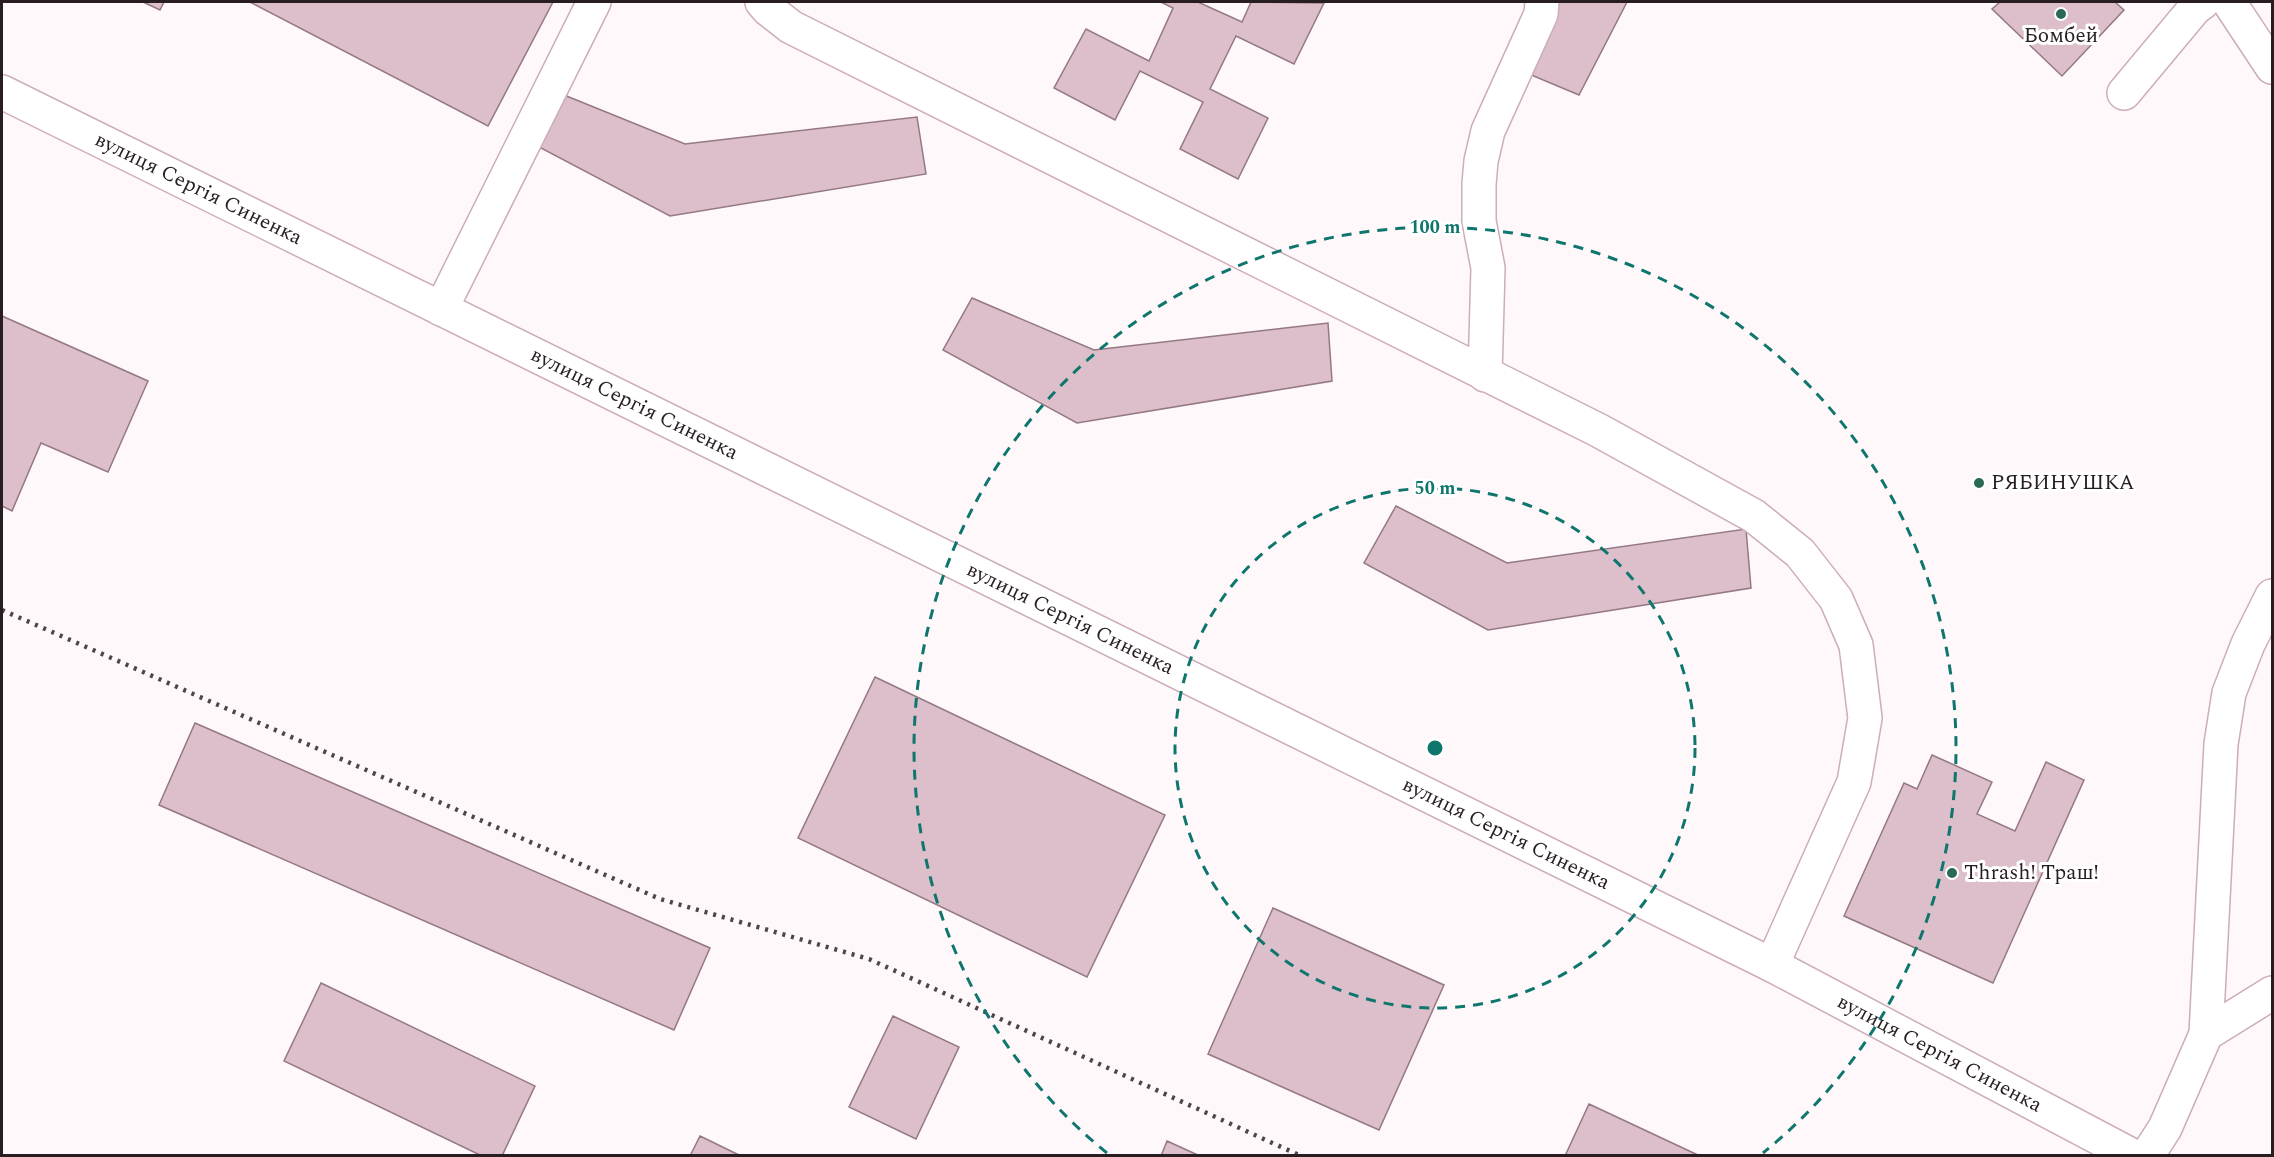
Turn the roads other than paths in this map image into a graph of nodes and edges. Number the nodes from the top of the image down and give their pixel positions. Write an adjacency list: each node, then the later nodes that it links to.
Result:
1 (594, 2): 9 (street)
2 (762, 2): 10 (street)
3 (1542, 2): 10 (street)
4 (2203, 2): 8 (street)
5 (2229, 2): 6 (street)
6 (2272, 66)
7 (2, 92): 9 (street, вулиця Сергія Синенка)
8 (2124, 93)
9 (441, 309): 12 (street, вулиця Сергія Синенка)
10 (1485, 375): 12 (street)
11 (2272, 596): 14 (street)
12 (1772, 965): 15 (street, вулиця Сергія Синенка)
13 (2272, 993): 14 (street)
14 (2206, 1034): 16 (street)
15 (2133, 1155)
16 (2147, 1155)

